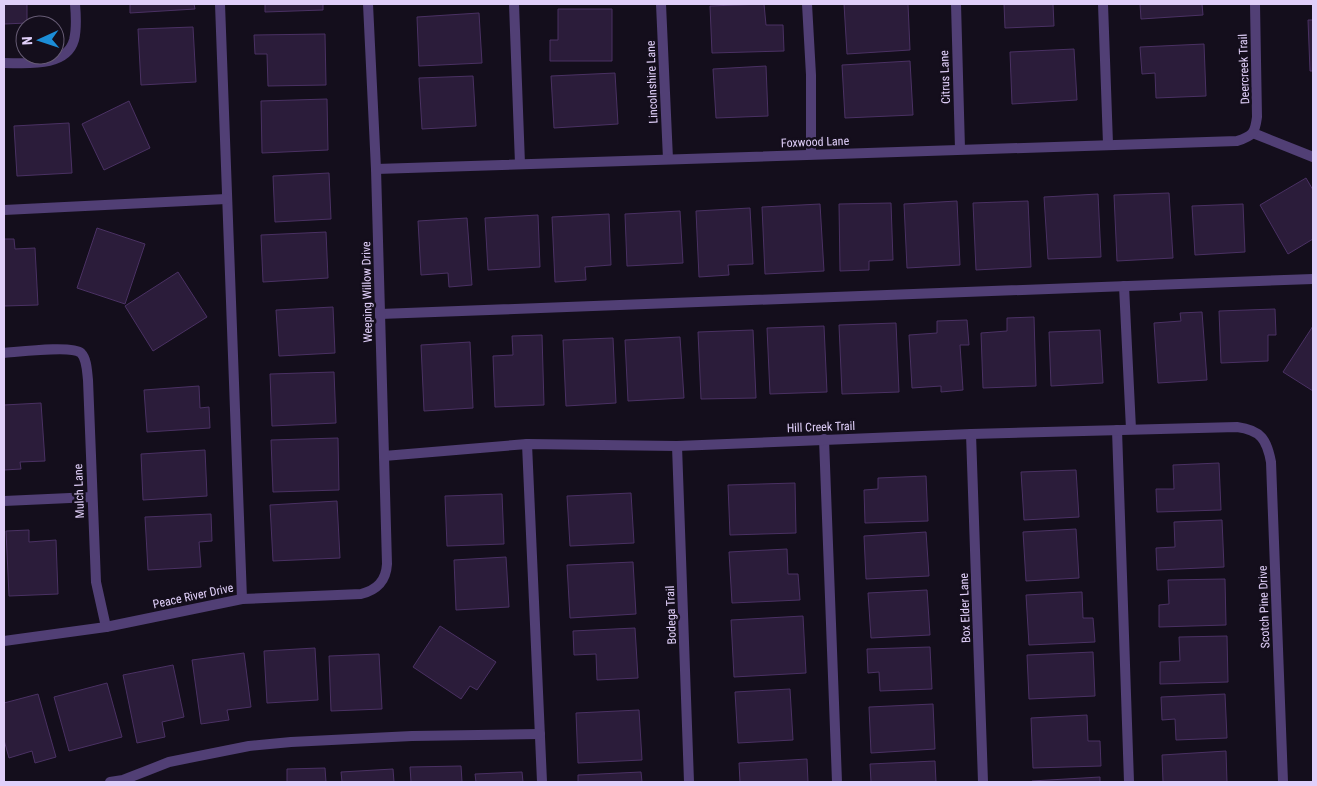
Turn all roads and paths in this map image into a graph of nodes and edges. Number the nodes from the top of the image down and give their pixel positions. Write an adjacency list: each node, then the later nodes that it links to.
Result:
1 (75, 4): 10 (street)
2 (220, 4): 19 (street)
3 (368, 4): 18 (street, Weeping Willow Drive)
4 (514, 4): 17 (street)
5 (662, 4): 16 (street, Lincolnshire Lane)
6 (808, 4): 14 (street)
7 (956, 4): 13 (street, Citrus Lane)
8 (1103, 4): 12 (street)
9 (1254, 4): 11 (street, Deercreek Trail)
10 (4, 63)
11 (1253, 133): 12 (street, Foxwood Lane); 15 (street)
12 (1108, 144): 13 (street, Foxwood Lane)
13 (960, 149): 14 (street, Foxwood Lane)
14 (811, 154): 16 (street, Foxwood Lane)
15 (1313, 156)
16 (668, 159): 17 (street, Foxwood Lane)
17 (520, 164): 18 (street, Foxwood Lane)
18 (376, 169): 23 (street, Weeping Willow Drive)
19 (226, 199): 20 (street); 36 (street)
20 (4, 210)
21 (1313, 279): 22 (street)
22 (1124, 286): 23 (street); 25 (street)
23 (380, 314): 32 (street, Weeping Willow Drive)
24 (4, 353): 33 (street, Mulch Lane)
25 (1130, 429): 26 (street, Hill Creek Trail); 28 (street, Hill Creek Trail)
26 (1117, 430): 27 (street, Hill Creek Trail); 46 (street)
27 (971, 434): 29 (street, Hill Creek Trail); 45 (street, Box Elder Lane)
28 (1259, 434): 47 (street, Scotch Pine Drive)
29 (824, 439): 31 (street, Hill Creek Trail); 44 (street)
30 (527, 444): 31 (street, Hill Creek Trail); 32 (street, Hill Creek Trail); 39 (street)
31 (677, 446): 43 (street, Bodega Trail)
32 (384, 456): 35 (street, Weeping Willow Drive)
33 (92, 497): 34 (street); 37 (street, Mulch Lane)
34 (4, 501)
35 (384, 578): 36 (street, Peace River Drive)
36 (242, 599): 37 (street, Peace River Drive)
37 (106, 628): 38 (street, Peace River Drive)
38 (4, 641)
39 (540, 734): 40 (street); 42 (street)
40 (123, 781): 41 (street)
41 (110, 782)
42 (542, 782)
43 (689, 782)
44 (836, 782)
45 (983, 782)
46 (1129, 782)
47 (1283, 782)

